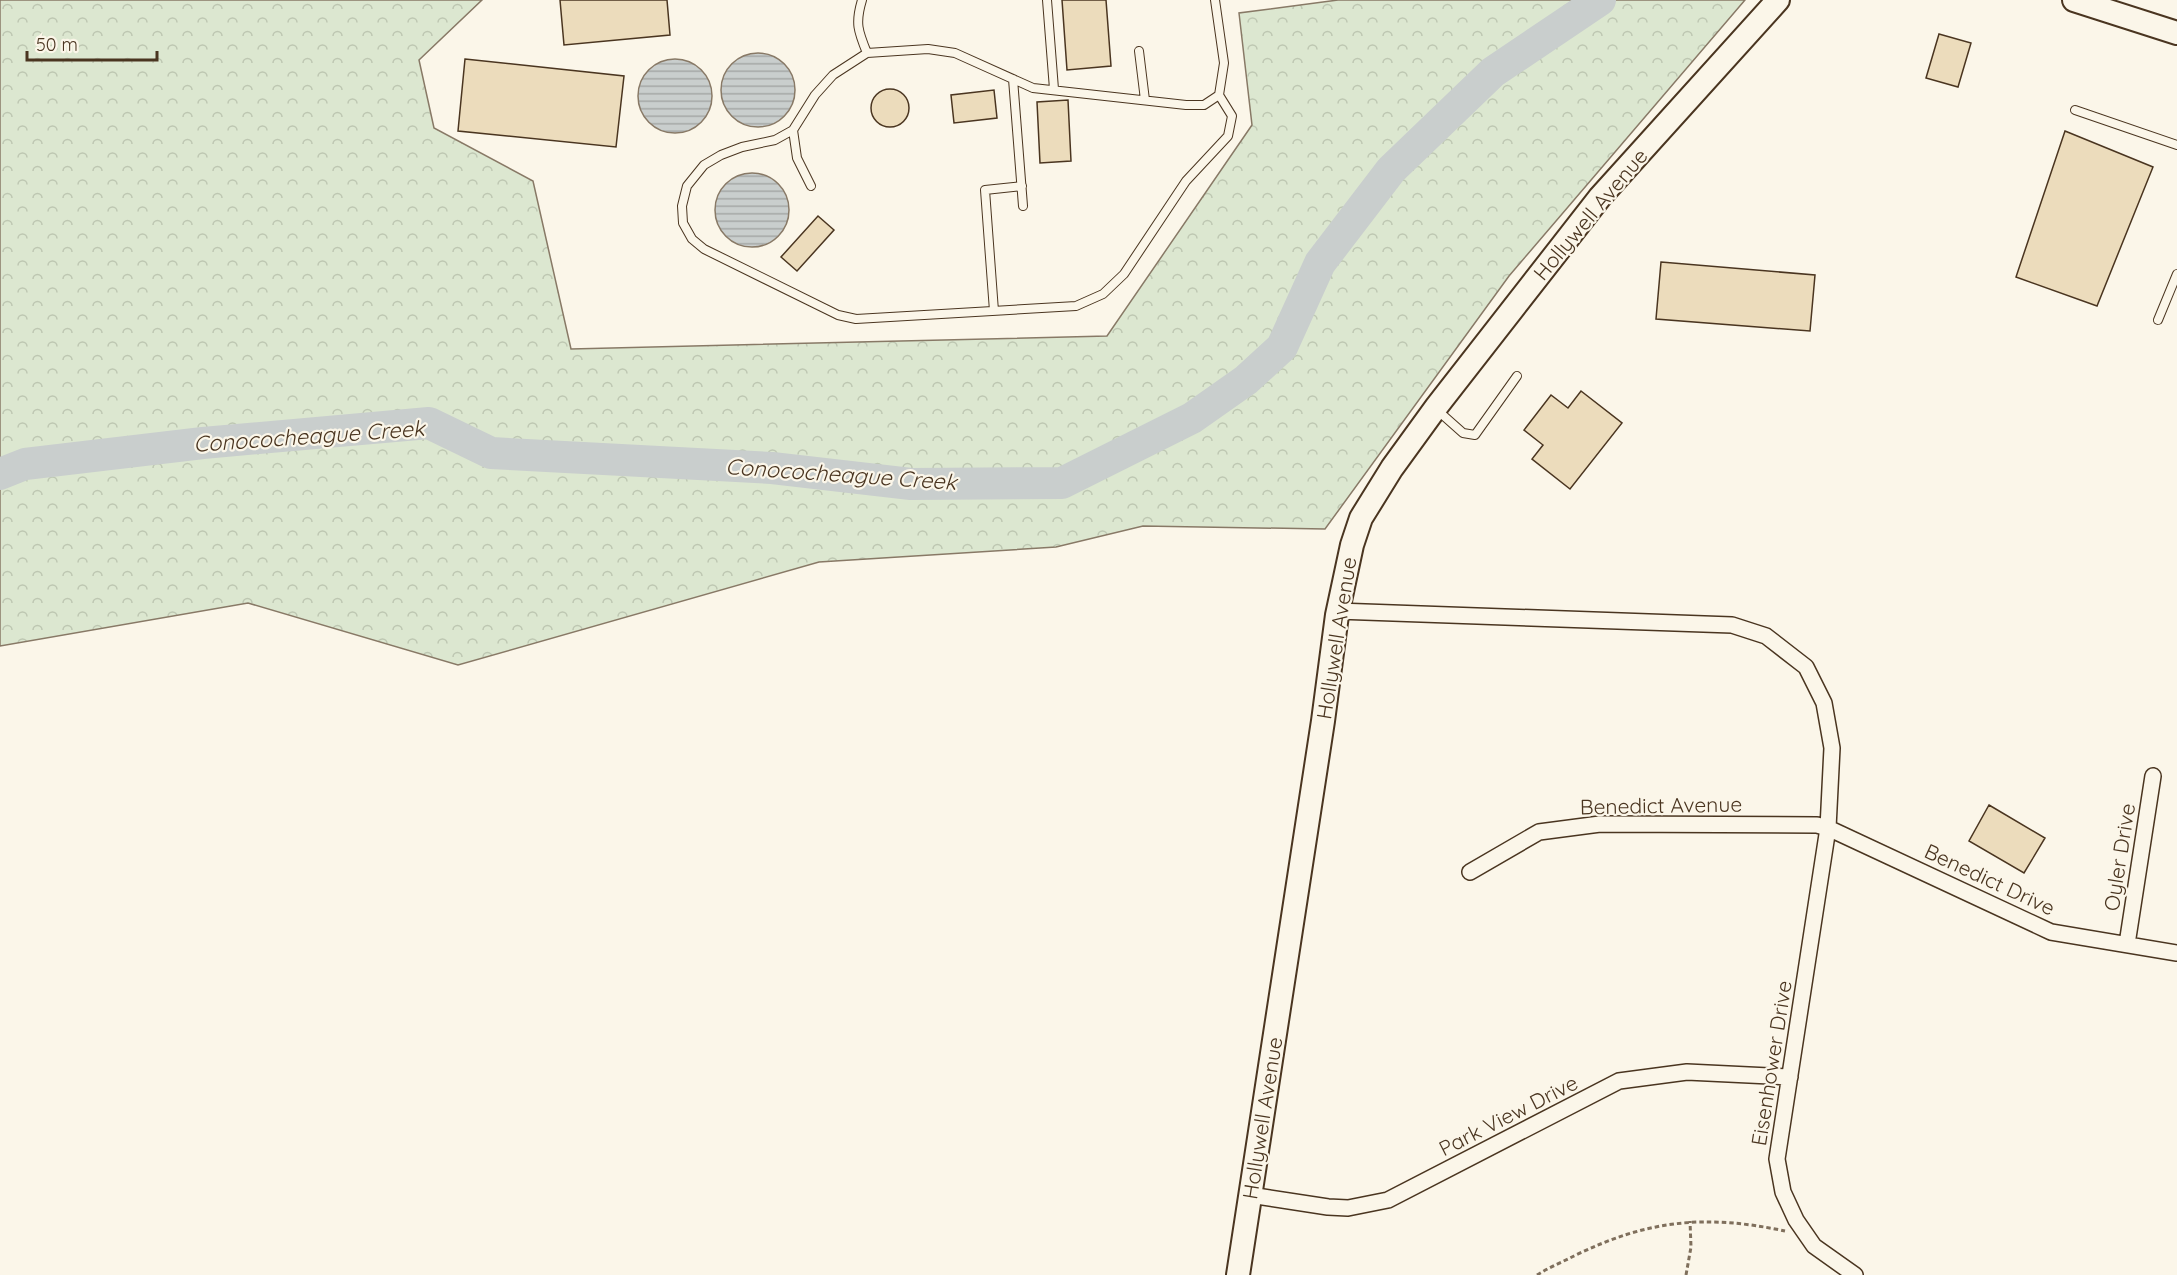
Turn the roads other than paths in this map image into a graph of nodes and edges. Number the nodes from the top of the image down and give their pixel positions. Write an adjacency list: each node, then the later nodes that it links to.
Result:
1 (862, 0): 8 (lane)
2 (1047, 0): 10 (lane)
3 (1215, 0): 11 (lane)
4 (1778, 0): 23 (street, Hollywell Avenue)
5 (2074, 0): 6 (street)
6 (2177, 33)
7 (1139, 51): 12 (lane)
8 (867, 52): 9 (lane); 14 (lane)
9 (1013, 79): 10 (lane); 17 (lane)
10 (1054, 89): 12 (lane)
11 (1219, 95): 12 (lane); 20 (lane)
12 (1145, 100)
13 (2075, 110): 15 (lane)
14 (793, 130): 16 (lane); 20 (lane)
15 (2177, 145)
16 (811, 186)
17 (1022, 186): 18 (lane); 20 (lane)
18 (1023, 206)
19 (2177, 274): 21 (lane)
20 (994, 310)
21 (2158, 320)
22 (1517, 376): 23 (lane)
23 (1435, 408): 24 (street, Hollywell Avenue)
24 (1337, 610): 26 (street, Eisenhower Drive); 31 (street, Hollywell Avenue)
25 (2153, 776): 28 (street, Oyler Drive)
26 (1828, 828): 27 (street, Benedict Avenue); 28 (street, Benedict Drive); 30 (street, Eisenhower Drive)
27 (1470, 872)
28 (2127, 944): 29 (street, Benedict Drive)
29 (2177, 952)
30 (1790, 1077): 31 (street, Park View Drive); 33 (street, Eisenhower Drive)
31 (1250, 1195): 32 (street, Hollywell Avenue)
32 (1238, 1275)
33 (1855, 1275)

